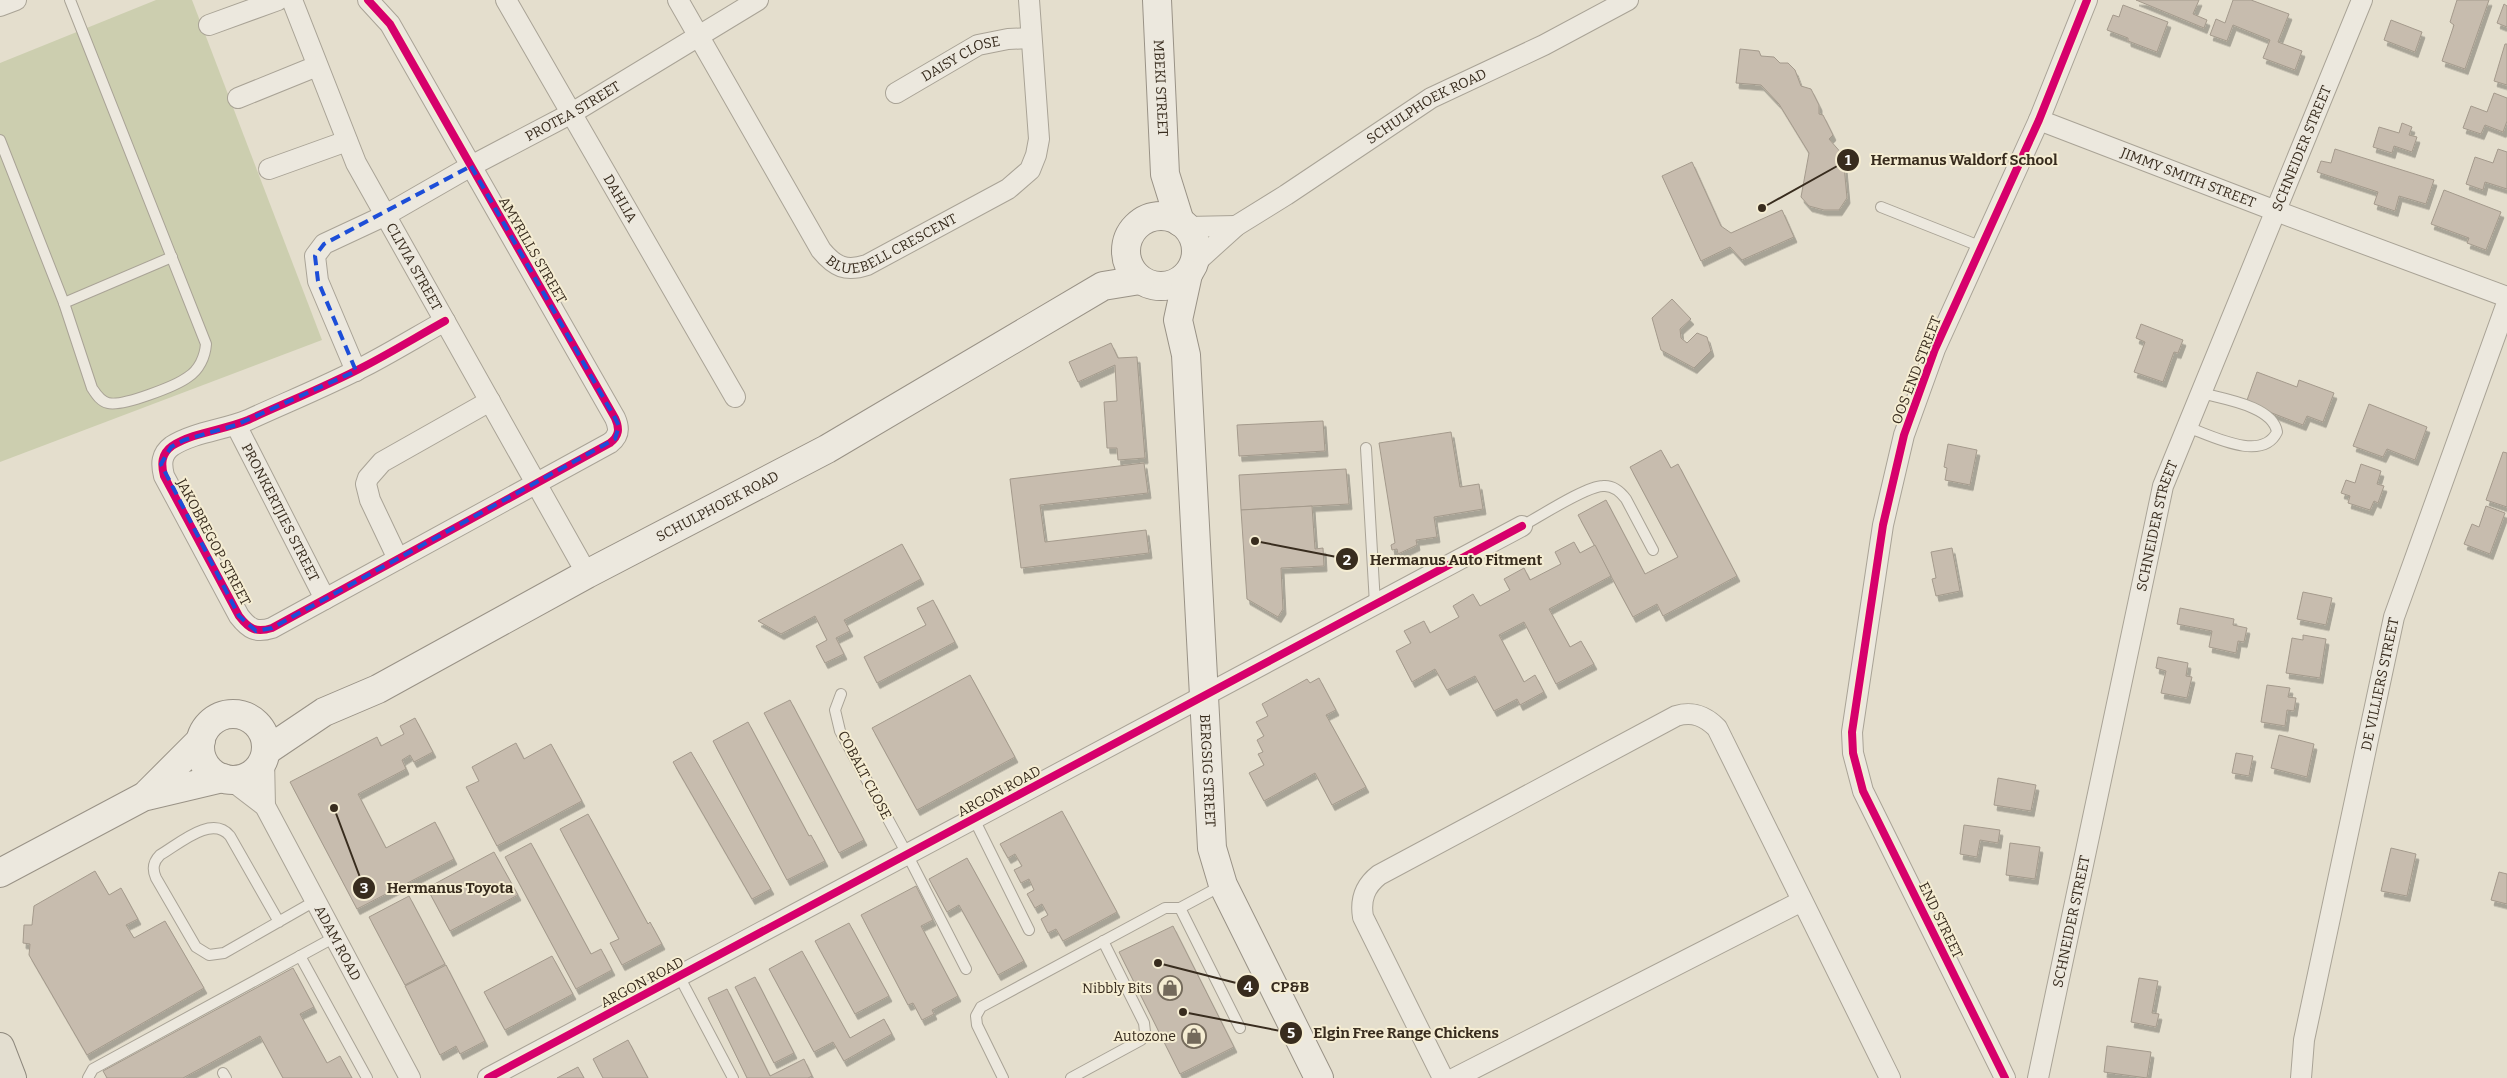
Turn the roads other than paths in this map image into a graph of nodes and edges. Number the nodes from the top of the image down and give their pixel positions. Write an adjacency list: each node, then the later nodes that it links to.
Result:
1 (16, 0): 14 (street)
2 (70, 0): 36 (lane)
3 (278, 0): 15 (street)
4 (292, 0): 18 (street, CLIVIA STREET)
5 (368, 0): 25 (street, AMYRILLS STREET)
6 (506, 0): 21 (street, DAHLIA)
7 (678, 0): 16 (street, BLUEBELL CRESCENT)
8 (758, 0): 16 (street, PROTEA STREET)
9 (1029, 0): 17 (street, BLUEBELL CRESCENT)
10 (1157, 0): 27 (street, MBEKI STREET)
11 (1628, 0): 33 (street, SCHULPHOEK ROAD)
12 (2087, 0): 22 (street, OOS END STREET)
13 (2362, 0): 29 (street, SCHNEIDER STREET)
14 (0, 6)
15 (209, 26)
16 (698, 35): 17 (street, BLUEBELL CRESCENT); 21 (street, PROTEA STREET)
17 (1030, 38): 19 (street, DAISY CLOSE)
18 (317, 66): 20 (street); 24 (street, CLIVIA STREET)
19 (896, 93)
20 (238, 98)
21 (572, 114): 25 (street, PROTEA STREET); 47 (street, DAHLIA)
22 (2039, 120): 29 (street, JIMMY SMITH STREET); 34 (street, OOS END STREET)
23 (0, 140): 41 (lane)
24 (347, 141): 26 (street); 30 (street, CLIVIA STREET)
25 (471, 166): 30 (street, PROTEA STREET); 52 (street, AMYRILLS STREET)
26 (269, 169)
27 (1165, 174): 31 (street, MBEKI STREET); 32 (street, MBEKI STREET)
28 (1881, 207): 34 (lane)
29 (2276, 211): 40 (street, JIMMY SMITH STREET); 46 (street, SCHNEIDER STREET)
30 (384, 216): 44 (street, CLIVIA STREET); 45 (street, PROTEA STREET)
31 (1144, 220): 32 (street); 35 (street)
32 (1184, 224): 33 (street); 37 (street)
33 (1236, 226): 37 (street, SCHULPHOEK ROAD)
34 (1982, 247): 65 (street, OOS END STREET)
35 (1125, 253): 38 (street); 39 (street, SCHULPHOEK ROAD)
36 (172, 257): 41 (lane); 41 (lane)
37 (1191, 269): 38 (street); 43 (street, BERGSIG STREET)
38 (1144, 282): 39 (street, SCHULPHOEK ROAD); 43 (street, BERGSIG STREET)
39 (1103, 286): 56 (street, SCHULPHOEK ROAD)
40 (2507, 297)
41 (64, 303)
42 (2507, 303): 99 (street, DE VILLIERS STREET)
43 (1178, 320): 60 (street, BERGSIG STREET)
44 (445, 321): 45 (street, JAKOBREGOP STREET); 48 (street, CLIVIA STREET)
45 (356, 370): 49 (street, JAKOBREGOP STREET)
46 (2201, 393): 50 (street, SCHNEIDER STREET); 50 (lane)
47 (735, 397)
48 (490, 401): 52 (street, CLIVIA STREET); 55 (street)
49 (236, 425): 57 (street, PRONKERTJIES STREET); 57 (street, JAKOBREGOP STREET)
50 (2187, 427): 98 (street, SCHNEIDER STREET)
51 (1366, 448): 58 (lane)
52 (537, 484): 55 (street, JAKOBREGOP STREET); 56 (street, CLIVIA STREET)
53 (1522, 526): 54 (lane); 58 (street, ARGON ROAD)
54 (1653, 550)
55 (398, 559): 57 (street, JAKOBREGOP STREET)
56 (587, 574): 61 (street, SCHULPHOEK ROAD)
57 (325, 599)
58 (1375, 604): 60 (street, ARGON ROAD)
59 (841, 694): 70 (lane, COBALT CLOSE)
60 (1203, 696): 69 (street, ARGON ROAD); 72 (street, BERGSIG STREET)
61 (324, 712): 62 (street, SCHULPHOEK ROAD); 64 (street, SCHULPHOEK ROAD)
62 (244, 715): 63 (street); 64 (street)
63 (201, 740): 66 (street); 67 (street)
64 (265, 755): 66 (street); 68 (street, ADAM ROAD)
65 (1857, 773): 97 (street, END STREET)
66 (227, 779): 67 (street); 68 (street, ADAM ROAD)
67 (143, 797): 71 (street)
68 (265, 806): 73 (street, ADAM ROAD)
69 (974, 819): 70 (street, ARGON ROAD); 77 (lane)
70 (907, 854): 81 (lane, COBALT CLOSE); 82 (street, ARGON ROAD)
71 (0, 873)
72 (1222, 885): 75 (lane); 85 (street, BERGSIG STREET)
73 (315, 901): 76 (lane); 78 (street, ADAM ROAD)
74 (1802, 901): 94 (street); 95 (street); 96 (street)
75 (1180, 908): 79 (lane); 83 (lane)
76 (279, 922): 76 (lane)
77 (1030, 930)
78 (335, 937): 80 (lane); 89 (street, ADAM ROAD)
79 (1103, 941): 92 (lane); 93 (lane)
80 (300, 956): 87 (lane); 88 (lane)
81 (966, 969)
82 (679, 976): 90 (street, ARGON ROAD); 91 (lane)
83 (1240, 1028)
84 (0, 1047): 86 (main road)
85 (1314, 1074)
86 (12, 1078)
87 (88, 1078)
88 (367, 1078)
89 (410, 1078)
90 (488, 1078)
91 (733, 1078)
92 (1003, 1078)
93 (1071, 1078)
94 (1443, 1078)
95 (1455, 1078)
96 (1890, 1078)
97 (2005, 1078)
98 (2038, 1078)
99 (2301, 1078)

